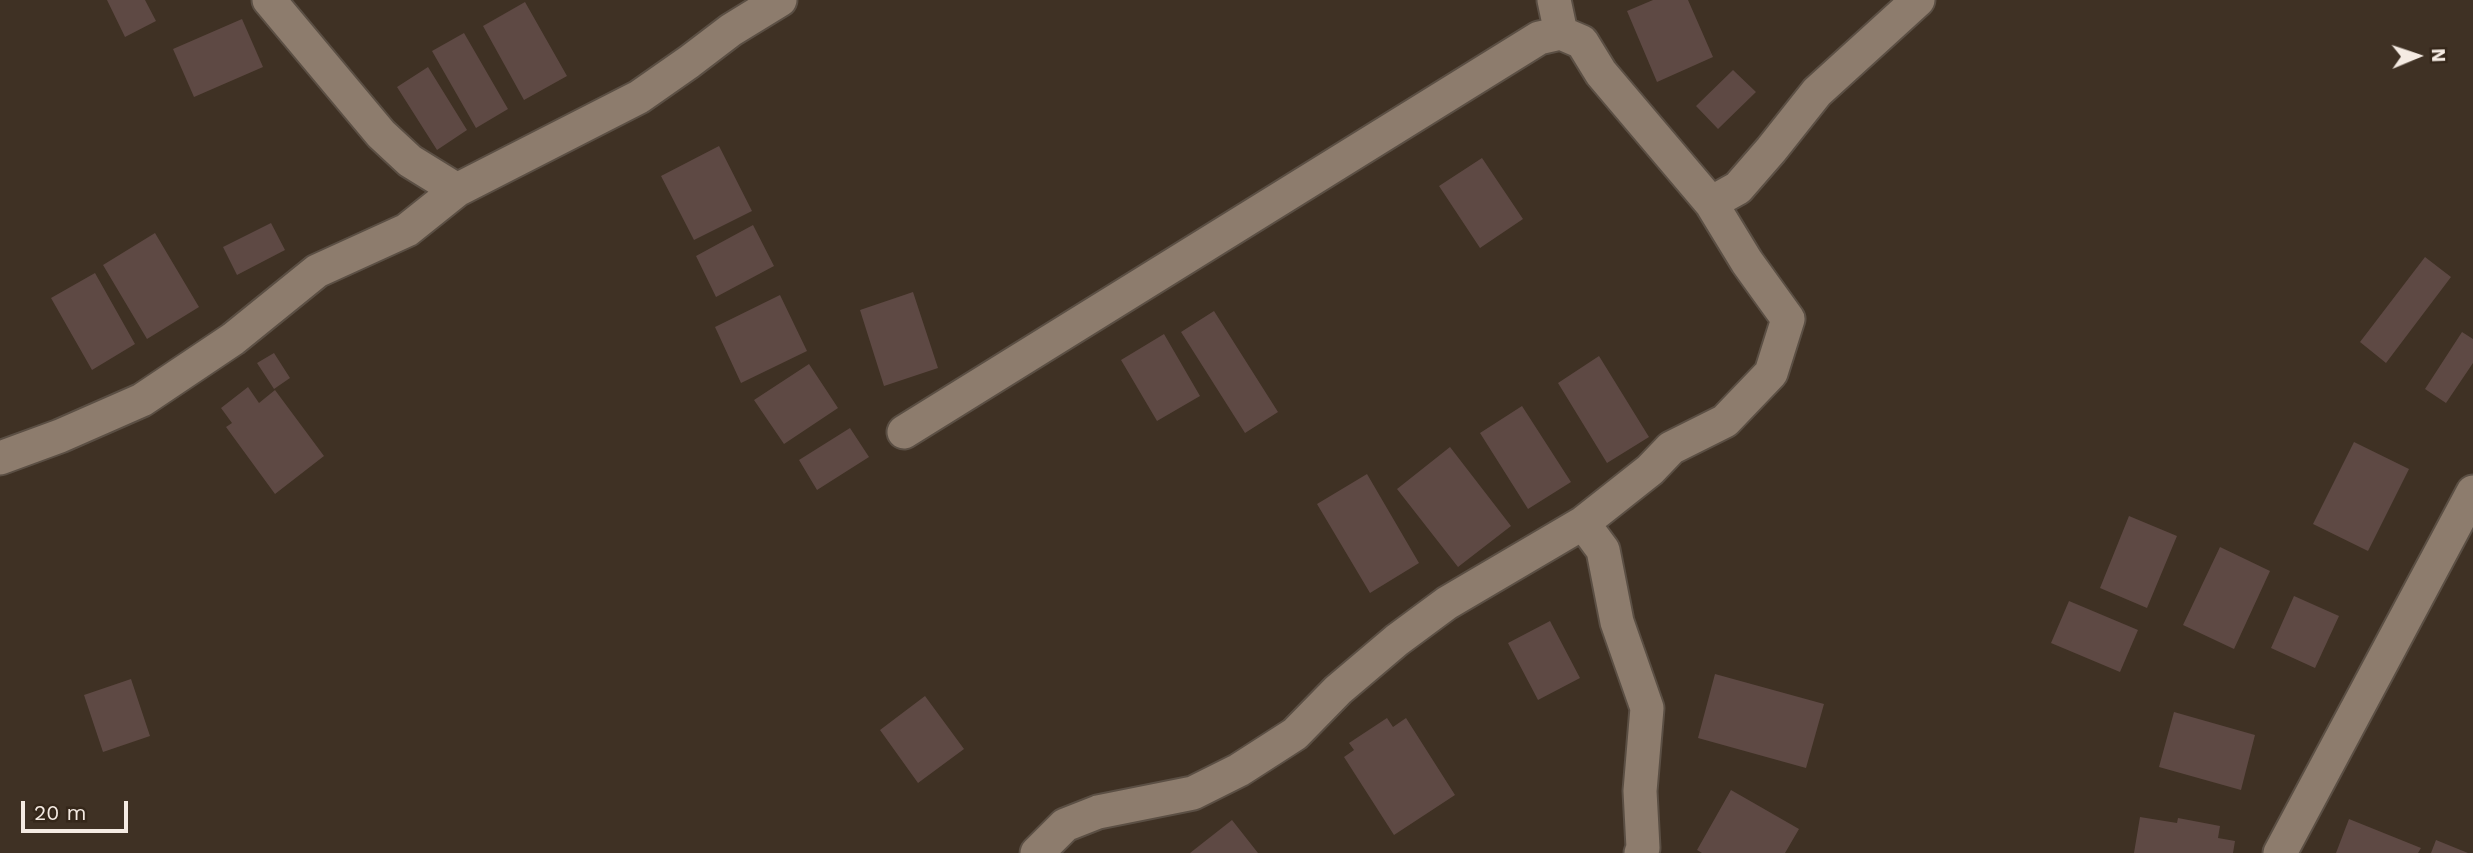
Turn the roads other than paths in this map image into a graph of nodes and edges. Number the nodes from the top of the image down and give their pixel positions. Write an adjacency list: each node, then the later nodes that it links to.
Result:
1 (269, 0): 6 (street)
2 (780, 0): 6 (street)
3 (1554, 0): 5 (street)
4 (1918, 0): 7 (street)
5 (1561, 33): 7 (street); 8 (street)
6 (457, 190): 9 (street)
7 (1711, 203): 11 (street)
8 (904, 432)
9 (0, 458)
10 (2473, 492): 14 (street)
11 (1583, 523): 12 (street); 13 (street)
12 (1037, 853)
13 (1641, 853)
14 (2280, 853)

